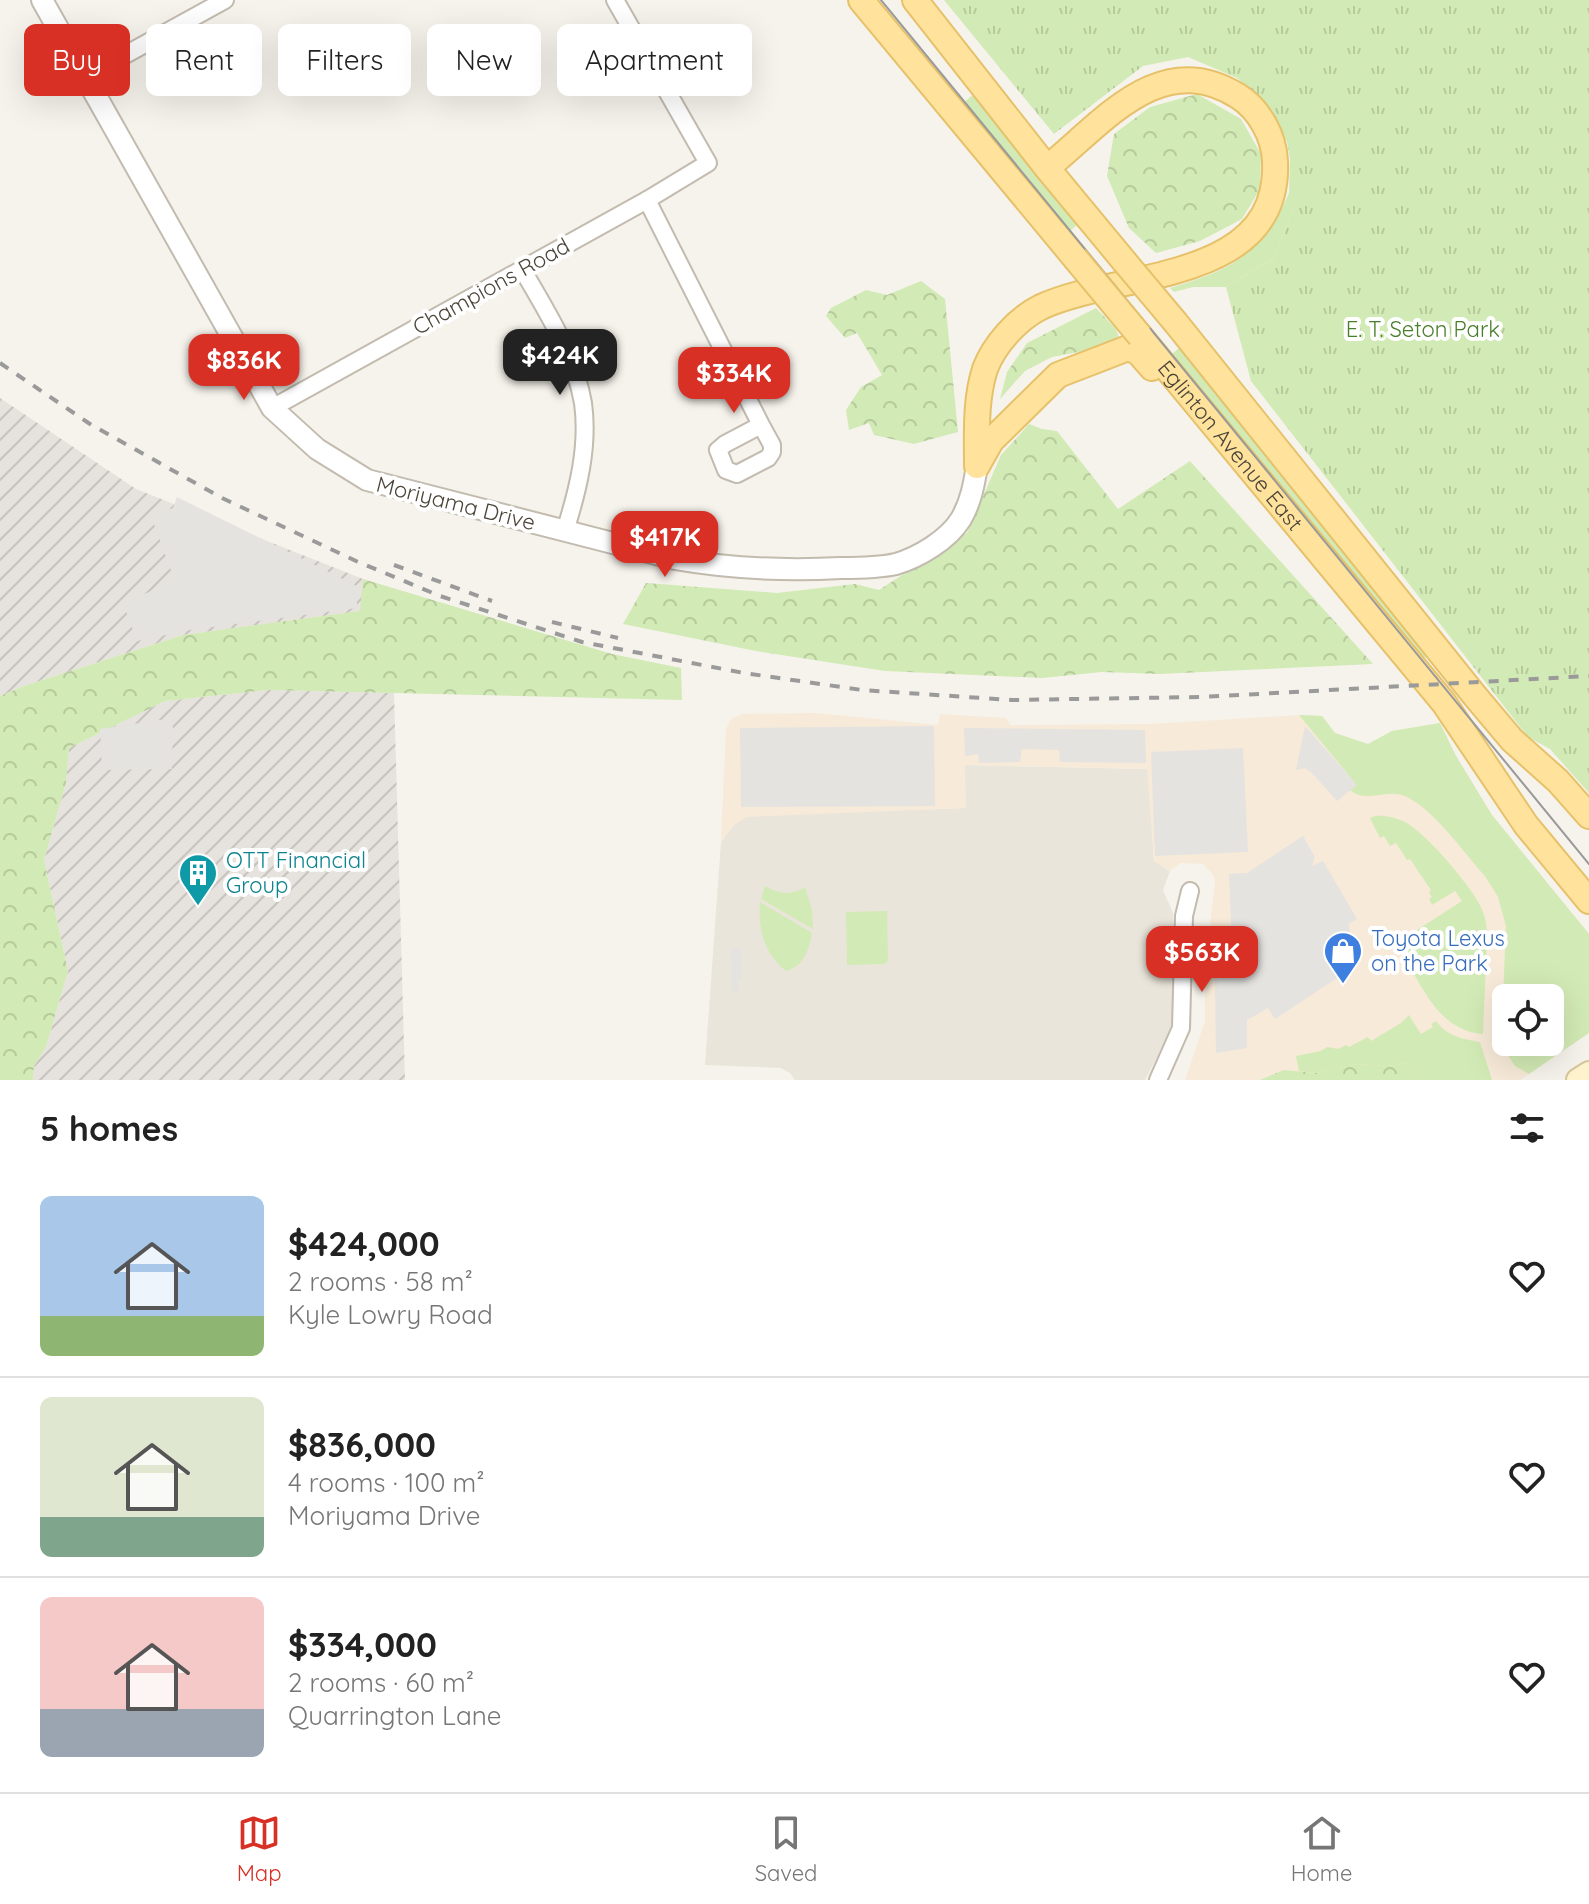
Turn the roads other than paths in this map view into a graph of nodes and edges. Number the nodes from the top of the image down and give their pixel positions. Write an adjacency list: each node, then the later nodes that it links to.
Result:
1 (42, 0): 6 (street, Moriyama Drive)
2 (225, 0): 7 (street)
3 (615, 0): 10 (street, Champions Road)
4 (861, 0): 15 (main road, Eglinton Avenue East, bridge)
5 (915, 0): 9 (main road, Eglinton Avenue East)
6 (55, 24)
7 (130, 52)
8 (96, 96): 12 (street, Moriyama Drive)
9 (1047, 168): 14 (main road); 17 (main road, Eglinton Avenue East, bridge)
10 (647, 200): 11 (street, Champions Road); 13 (street)
11 (522, 269): 12 (street, Champions Road); 16 (street)
12 (272, 408): 16 (street, Moriyama Drive)
13 (761, 425)
14 (977, 466): 15 (main road); 16 (street, Moriyama Drive)
15 (1260, 481): 19 (main road, Eglinton Avenue East)
16 (565, 531)
17 (1589, 816)
18 (1190, 891): 21 (street)
19 (1589, 901)
20 (1589, 1073): 22 (main road)
21 (1158, 1080)
22 (1578, 1080)

